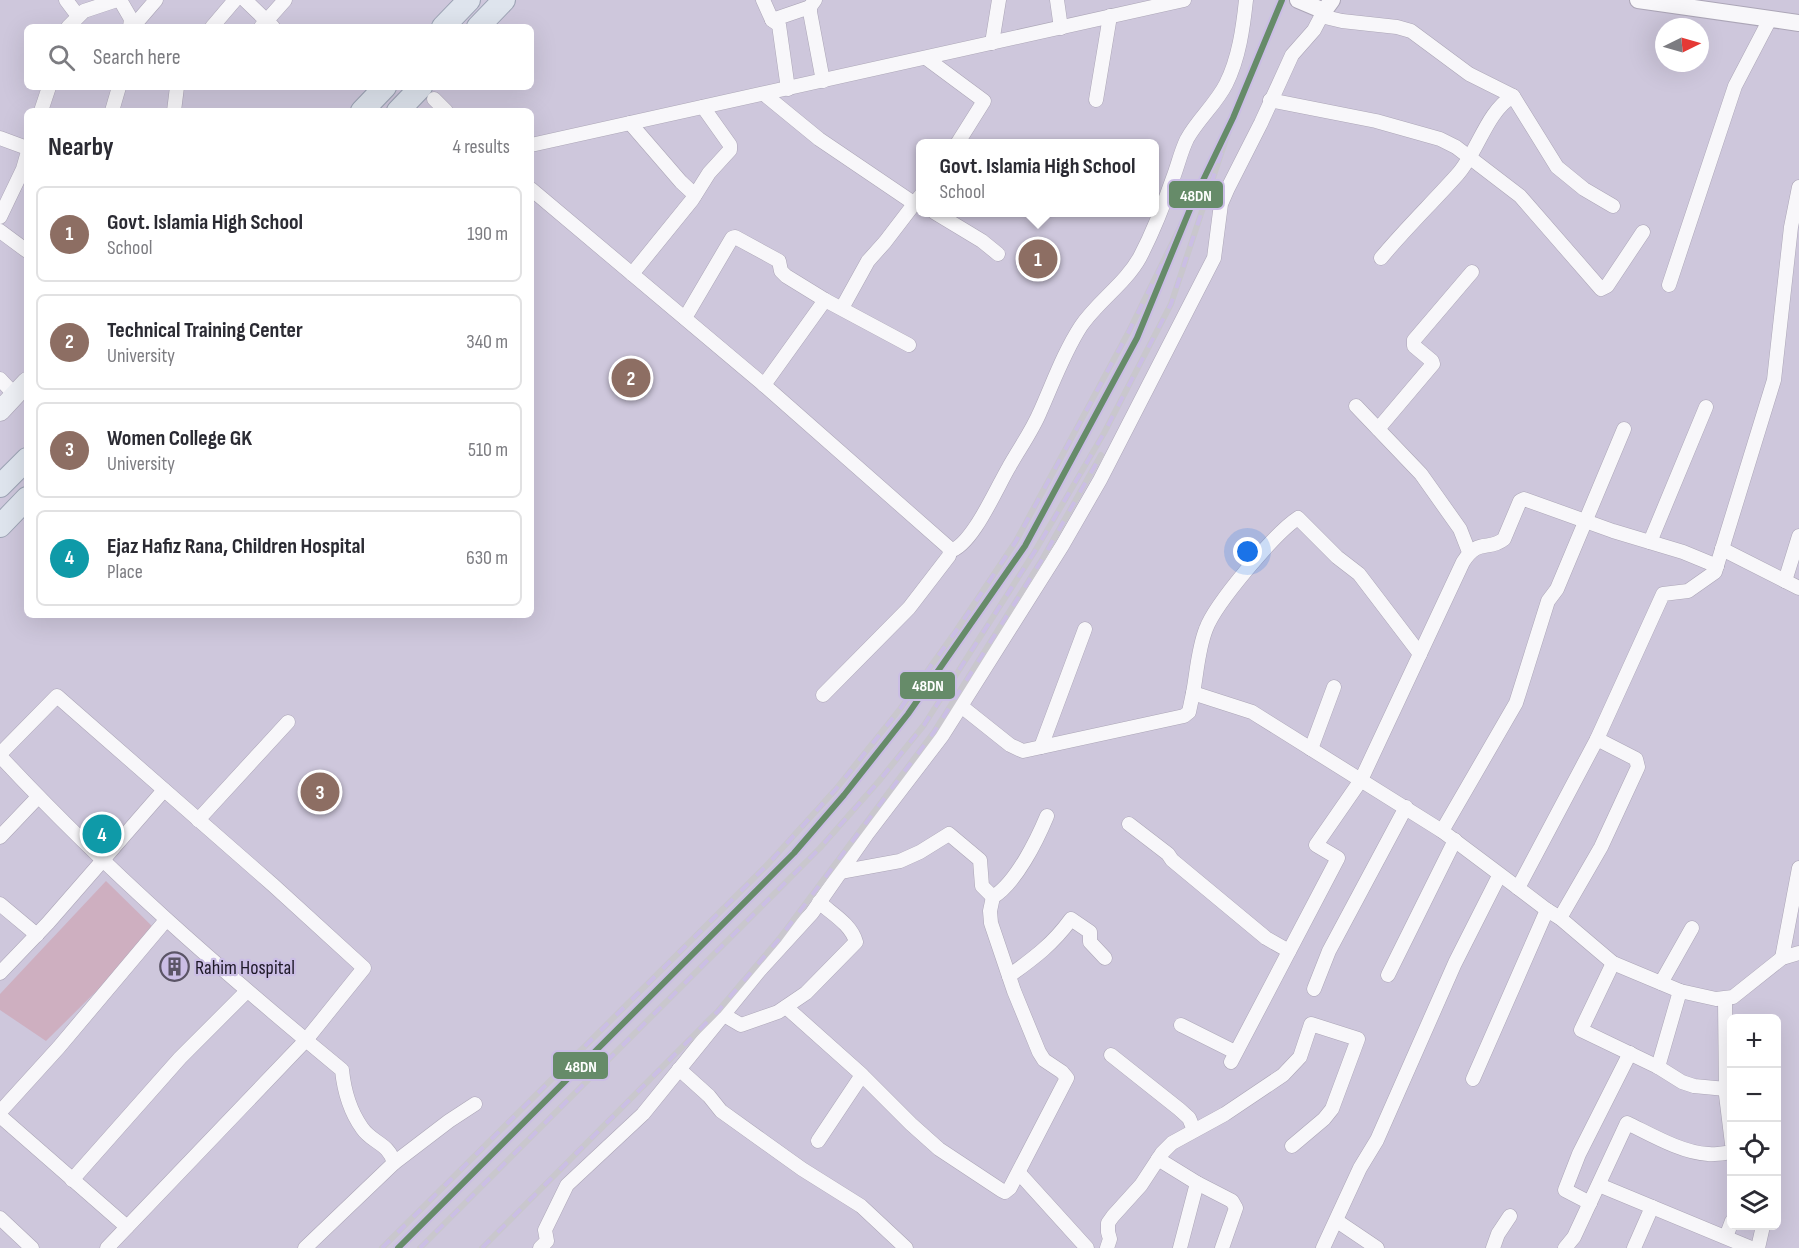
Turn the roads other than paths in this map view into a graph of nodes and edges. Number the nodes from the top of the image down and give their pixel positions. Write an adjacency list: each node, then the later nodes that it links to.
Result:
1 (66, 0): 19 (street)
2 (118, 0): 19 (street); 25 (street)
3 (156, 0): 26 (street)
4 (235, 0): 27 (street)
5 (245, 0): 28 (street)
6 (285, 0): 29 (street)
7 (469, 0): 30 (highway)
8 (504, 0): 31 (highway)
9 (763, 0): 22 (street)
10 (999, 0): 33 (street)
11 (1057, 0): 32 (street)
12 (1184, 0): 17 (street)
13 (1246, 0): 66 (street)
14 (1298, 0): 18 (street)
15 (1638, 0): 21 (street)
16 (812, 4): 22 (street); 35 (street)
17 (1130, 6): 20 (street)
18 (1325, 9): 43 (street); 45 (street)
19 (78, 16): 24 (street)
20 (1110, 16): 32 (street); 44 (street)
21 (1770, 19): 23 (street); 77 (street)
22 (772, 20): 36 (street)
23 (1799, 23)
24 (71, 24)
25 (131, 24)
26 (133, 24)
27 (215, 24)
28 (266, 24)
29 (268, 24)
30 (446, 24)
31 (481, 24)
32 (1061, 28): 33 (street)
33 (992, 44): 34 (street)
34 (927, 58): 35 (street); 55 (street)
35 (823, 81): 36 (street)
36 (788, 89): 42 (street)
37 (48, 90): 47 (street)
38 (118, 90): 48 (street)
39 (177, 90): 49 (street)
40 (382, 90): 50 (highway)
41 (427, 93): 51 (highway); 52 (street)
42 (764, 94): 46 (street); 63 (street)
43 (1513, 96): 58 (street); 65 (street)
44 (1096, 100)
45 (1270, 100): 58 (street); 108 (street)
46 (703, 107): 53 (street); 62 (street)
47 (42, 108)
48 (113, 108)
49 (174, 108)
50 (365, 108)
51 (403, 108)
52 (443, 108)
53 (630, 123): 56 (street); 62 (street)
54 (0, 138): 57 (street)
55 (960, 139)
56 (534, 144)
57 (24, 147)
58 (1470, 156): 71 (street); 74 (street)
59 (24, 163): 67 (street)
60 (1799, 187): 97 (street)
61 (534, 192): 76 (street)
62 (695, 195): 76 (street)
63 (916, 200)
64 (916, 205): 79 (street)
65 (1613, 206)
66 (1159, 212)
67 (0, 217)
68 (941, 217): 73 (street)
69 (1157, 217): 98 (street)
70 (0, 231): 72 (street)
71 (1643, 232)
72 (24, 248)
73 (998, 254)
74 (1381, 258)
75 (1472, 272): 88 (street)
76 (632, 274): 80 (street)
77 (1669, 285)
78 (825, 300): 79 (street); 80 (street); 83 (street)
79 (842, 308): 81 (street)
80 (685, 318): 83 (street)
81 (909, 345)
82 (0, 379): 84 (street)
83 (764, 385): 98 (street)
84 (21, 388): 87 (main road)
85 (1356, 406): 88 (street)
86 (1706, 407): 96 (street)
87 (0, 411)
88 (1378, 429): 99 (street)
89 (1624, 429): 93 (street)
90 (24, 462): 91 (highway)
91 (0, 486)
92 (24, 501): 94 (highway)
93 (1586, 521): 96 (street); 99 (street); 121 (street)
94 (0, 526)
95 (1799, 536): 101 (street)
96 (1650, 542): 100 (street)
97 (1722, 549): 100 (street); 101 (street)
98 (950, 551): 107 (street)
99 (1469, 552): 104 (street)
100 (1716, 566): 110 (street)
101 (1785, 581): 102 (street)
102 (1799, 588)
103 (1085, 628): 111 (street)
104 (1420, 654): 106 (street); 114 (street)
105 (1334, 687): 112 (street)
106 (1193, 693): 111 (street); 112 (street)
107 (823, 695)
108 (961, 706): 111 (street); 126 (street)
109 (288, 722): 119 (street)
110 (1597, 739): 128 (street); 133 (street)
111 (1041, 747)
112 (1311, 749): 114 (street)
113 (0, 755): 115 (street); 116 (street)
114 (1361, 780): 117 (street); 137 (street)
115 (164, 790): 119 (street); 124 (street)
116 (38, 797): 122 (street); 124 (street)
117 (1406, 807): 121 (street); 146 (street)
118 (1047, 816): 129 (street)
119 (198, 820): 153 (street)
120 (1128, 825): 137 (street)
121 (1442, 831): 123 (street)
122 (0, 837)
123 (1455, 840): 127 (street); 143 (street)
124 (103, 860): 134 (street); 136 (street)
125 (1799, 868): 140 (street)
126 (840, 872): 129 (street); 130 (street)
127 (1499, 876): 128 (street); 179 (street)
128 (1518, 888): 132 (street)
129 (993, 897): 144 (street)
130 (819, 902): 150 (street); 151 (street)
131 (0, 904): 136 (street)
132 (1547, 910): 133 (street); 159 (street)
133 (1560, 918): 141 (street)
134 (166, 920): 147 (street); 162 (street)
135 (1692, 928): 145 (street)
136 (37, 935): 142 (street)
137 (1289, 951): 152 (street)
138 (1799, 953): 140 (street)
139 (1104, 958): 144 (street)
140 (1782, 958): 149 (street)
141 (1613, 963): 145 (street); 154 (street)
142 (0, 973)
143 (1388, 975)
144 (1009, 976): 171 (street)
145 (1660, 983): 148 (street)
146 (1314, 989)
147 (247, 991): 153 (street); 172 (street)
148 (1680, 991): 149 (street); 156 (street)
149 (1725, 1000): 160 (street)
150 (786, 1007): 151 (street); 158 (street)
151 (724, 1014): 157 (street)
152 (1181, 1025)
153 (306, 1040): 170 (street); 180 (street)
154 (1630, 1053): 156 (street); 175 (street)
155 (1111, 1055): 165 (street)
156 (1658, 1067): 160 (street)
157 (679, 1069): 187 (street); 188 (street)
158 (862, 1075): 166 (street); 171 (street)
159 (1473, 1079)
160 (1726, 1089): 164 (street)
161 (474, 1104): 170 (street)
162 (0, 1112)
163 (0, 1116): 172 (street)
164 (1730, 1122)
165 (1194, 1130): 167 (street); 169 (street)
166 (818, 1140)
167 (1292, 1146)
168 (1727, 1153): 174 (street)
169 (1158, 1159): 173 (street); 190 (street)
170 (394, 1163): 186 (street)
171 (1019, 1173): 189 (street)
172 (72, 1180): 180 (street)
173 (1197, 1183): 191 (street); 192 (street)
174 (1599, 1185): 175 (street); 176 (street)
175 (1590, 1203): 196 (street)
176 (1652, 1207): 183 (street); 197 (street)
177 (1510, 1216): 195 (street)
178 (0, 1218): 184 (street)
179 (1336, 1221): 193 (street); 194 (street)
180 (127, 1227): 185 (street)
181 (1728, 1230): 183 (street)
182 (1762, 1230): 199 (street)
183 (1726, 1237): 198 (street)
184 (23, 1245)
185 (107, 1248)
186 (305, 1248)
187 (540, 1248)
188 (906, 1248)
189 (1087, 1248)
190 (1107, 1248)
191 (1180, 1248)
192 (1222, 1248)
193 (1323, 1248)
194 (1377, 1248)
195 (1493, 1248)
196 (1565, 1248)
197 (1634, 1248)
198 (1751, 1248)
199 (1758, 1248)

